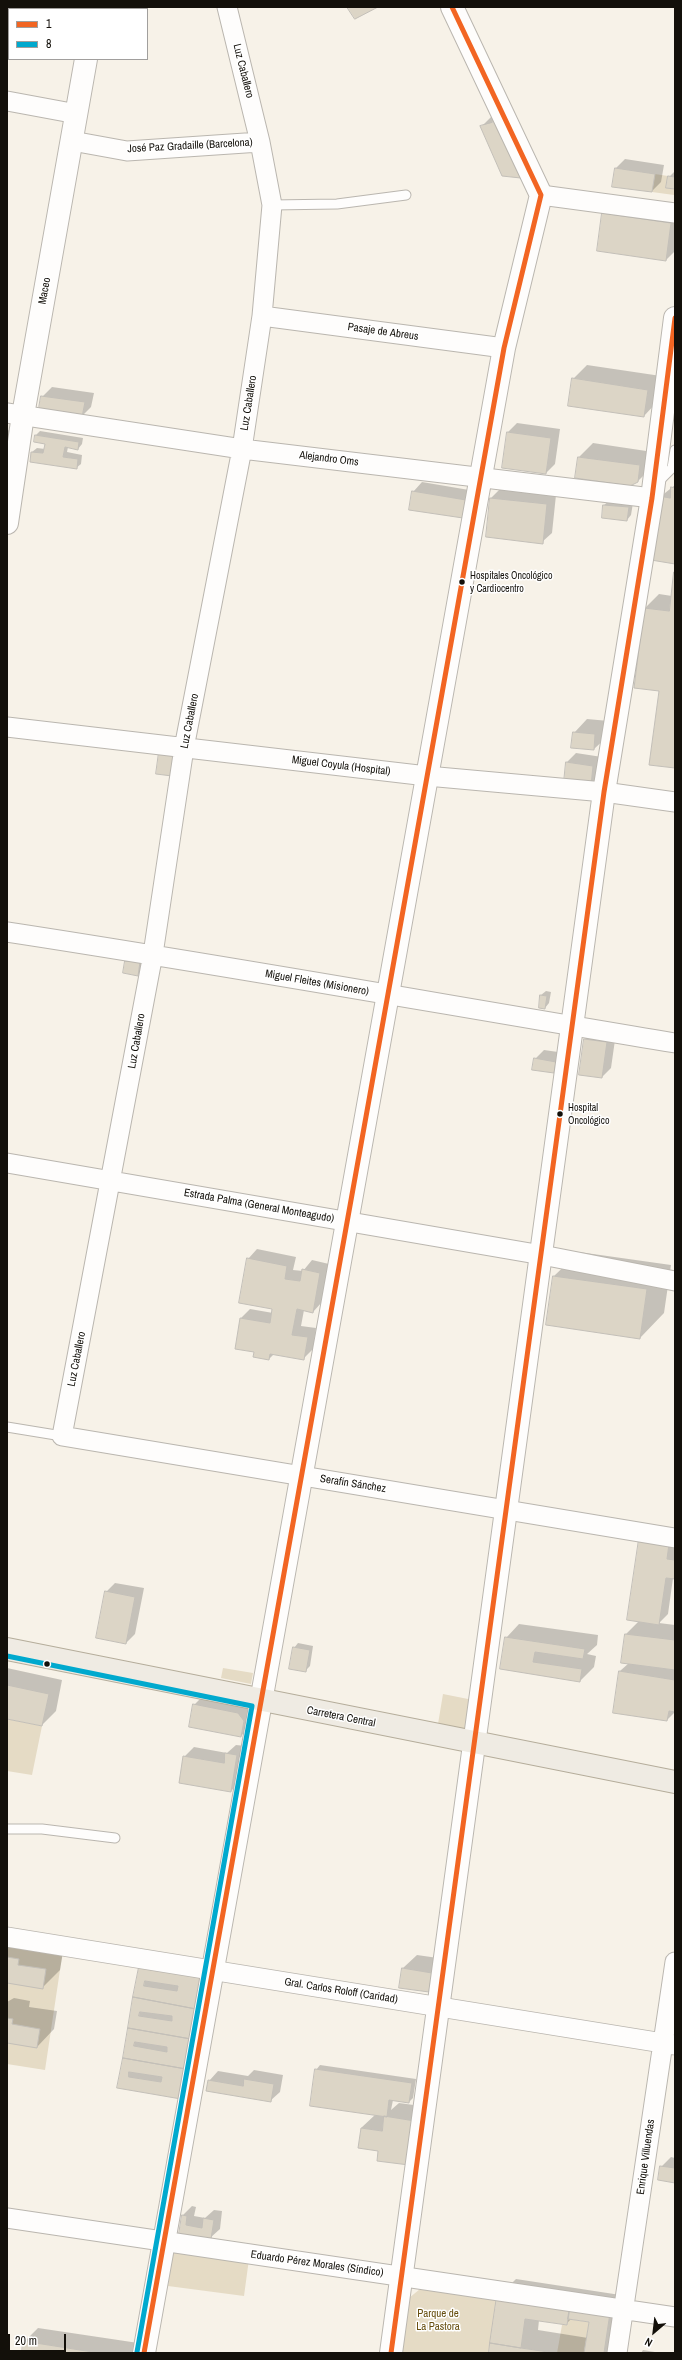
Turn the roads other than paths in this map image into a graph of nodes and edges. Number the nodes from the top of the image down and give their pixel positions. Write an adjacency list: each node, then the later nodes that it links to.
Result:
1 (227, 7): 7 (street, Luz Caballero)
2 (452, 7): 9 (main road)
3 (86, 60): 5 (main road, Maceo)
4 (7, 101): 5 (street)
5 (77, 114): 6 (main road, Maceo)
6 (72, 141): 7 (street, José Paz Gradaille (Barcelona)); 16 (main road, Maceo)
7 (260, 142): 10 (street, Luz Caballero)
8 (406, 195): 10 (lane)
9 (541, 195): 11 (street); 15 (main road)
10 (272, 205): 12 (street, Luz Caballero)
11 (675, 214)
12 (262, 316): 15 (street, Pasaje de Abreus); 18 (street, Luz Caballero)
13 (675, 318): 14 (main road)
14 (673, 345): 17 (main road)
15 (504, 348): 20 (main road)
16 (15, 414): 18 (street, Alejandro Oms); 22 (main road, Maceo)
17 (668, 417): 21 (main road)
18 (242, 448): 20 (street, Alejandro Oms); 24 (street, Luz Caballero)
19 (675, 450): 21 (lane)
20 (480, 478): 21 (street, Alejandro Oms); 25 (main road)
21 (652, 492): 26 (main road)
22 (7, 523)
23 (7, 727): 24 (street, Miguel Coyula (Hospital))
24 (184, 748): 25 (street, Miguel Coyula (Hospital)); 29 (street, Luz Caballero)
25 (427, 776): 26 (street, Miguel Coyula (Hospital)); 30 (main road)
26 (604, 792): 27 (street, Miguel Coyula (Hospital)); 31 (main road)
27 (675, 802)
28 (7, 932): 29 (street, Miguel Fleites (Misionero))
29 (154, 954): 30 (street, Miguel Fleites (Misionero)); 34 (street, Luz Caballero)
30 (387, 996): 31 (street, Miguel Fleites (Misionero)); 35 (main road)
31 (573, 1026): 32 (street, Miguel Fleites (Misionero)); 36 (main road)
32 (675, 1043)
33 (7, 1163): 34 (street, Estrada Palma (General Monteagudo))
34 (112, 1180): 35 (street, Estrada Palma (General Monteagudo)); 39 (street, Luz Caballero)
35 (347, 1221): 36 (street, Estrada Palma (General Monteagudo)); 40 (main road)
36 (542, 1255): 37 (street, Estrada Palma (General Monteagudo)); 41 (main road)
37 (675, 1281)
38 (7, 1427): 39 (lane, Serafín Sánchez)
39 (62, 1436): 40 (street, Serafín Sánchez)
40 (301, 1476): 41 (street, Serafín Sánchez); 44 (main road)
41 (507, 1510): 42 (street, Serafín Sánchez); 45 (main road)
42 (675, 1538)
43 (7, 1649): 44 (main road, Carretera Central)
44 (260, 1700): 45 (main road, Carretera Central); 51 (main road)
45 (475, 1744): 46 (main road, Carretera Central); 52 (main road)
46 (675, 1782)
47 (7, 1829): 48 (lane)
48 (115, 1838)
49 (7, 1936): 51 (street, Gral. Carlos Roloff (Caridad))
50 (675, 1962): 53 (street, Enrique Villuendas)
51 (212, 1970): 52 (street, Gral. Carlos Roloff (Caridad)); 55 (main road)
52 (439, 2007): 53 (street, Gral. Carlos Roloff (Caridad)); 56 (main road)
53 (669, 2044): 57 (street, Enrique Villuendas)
54 (7, 2218): 55 (street, Eduardo Pérez Morales (Síndico))
55 (164, 2241): 56 (street, Eduardo Pérez Morales (Síndico)); 59 (main road)
56 (402, 2276): 57 (street, Eduardo Pérez Morales (Síndico)); 60 (main road)
57 (624, 2310): 58 (street, Eduardo Pérez Morales (Síndico)); 61 (street, Enrique Villuendas)
58 (675, 2317)
59 (144, 2353)
60 (391, 2353)
61 (617, 2353)

